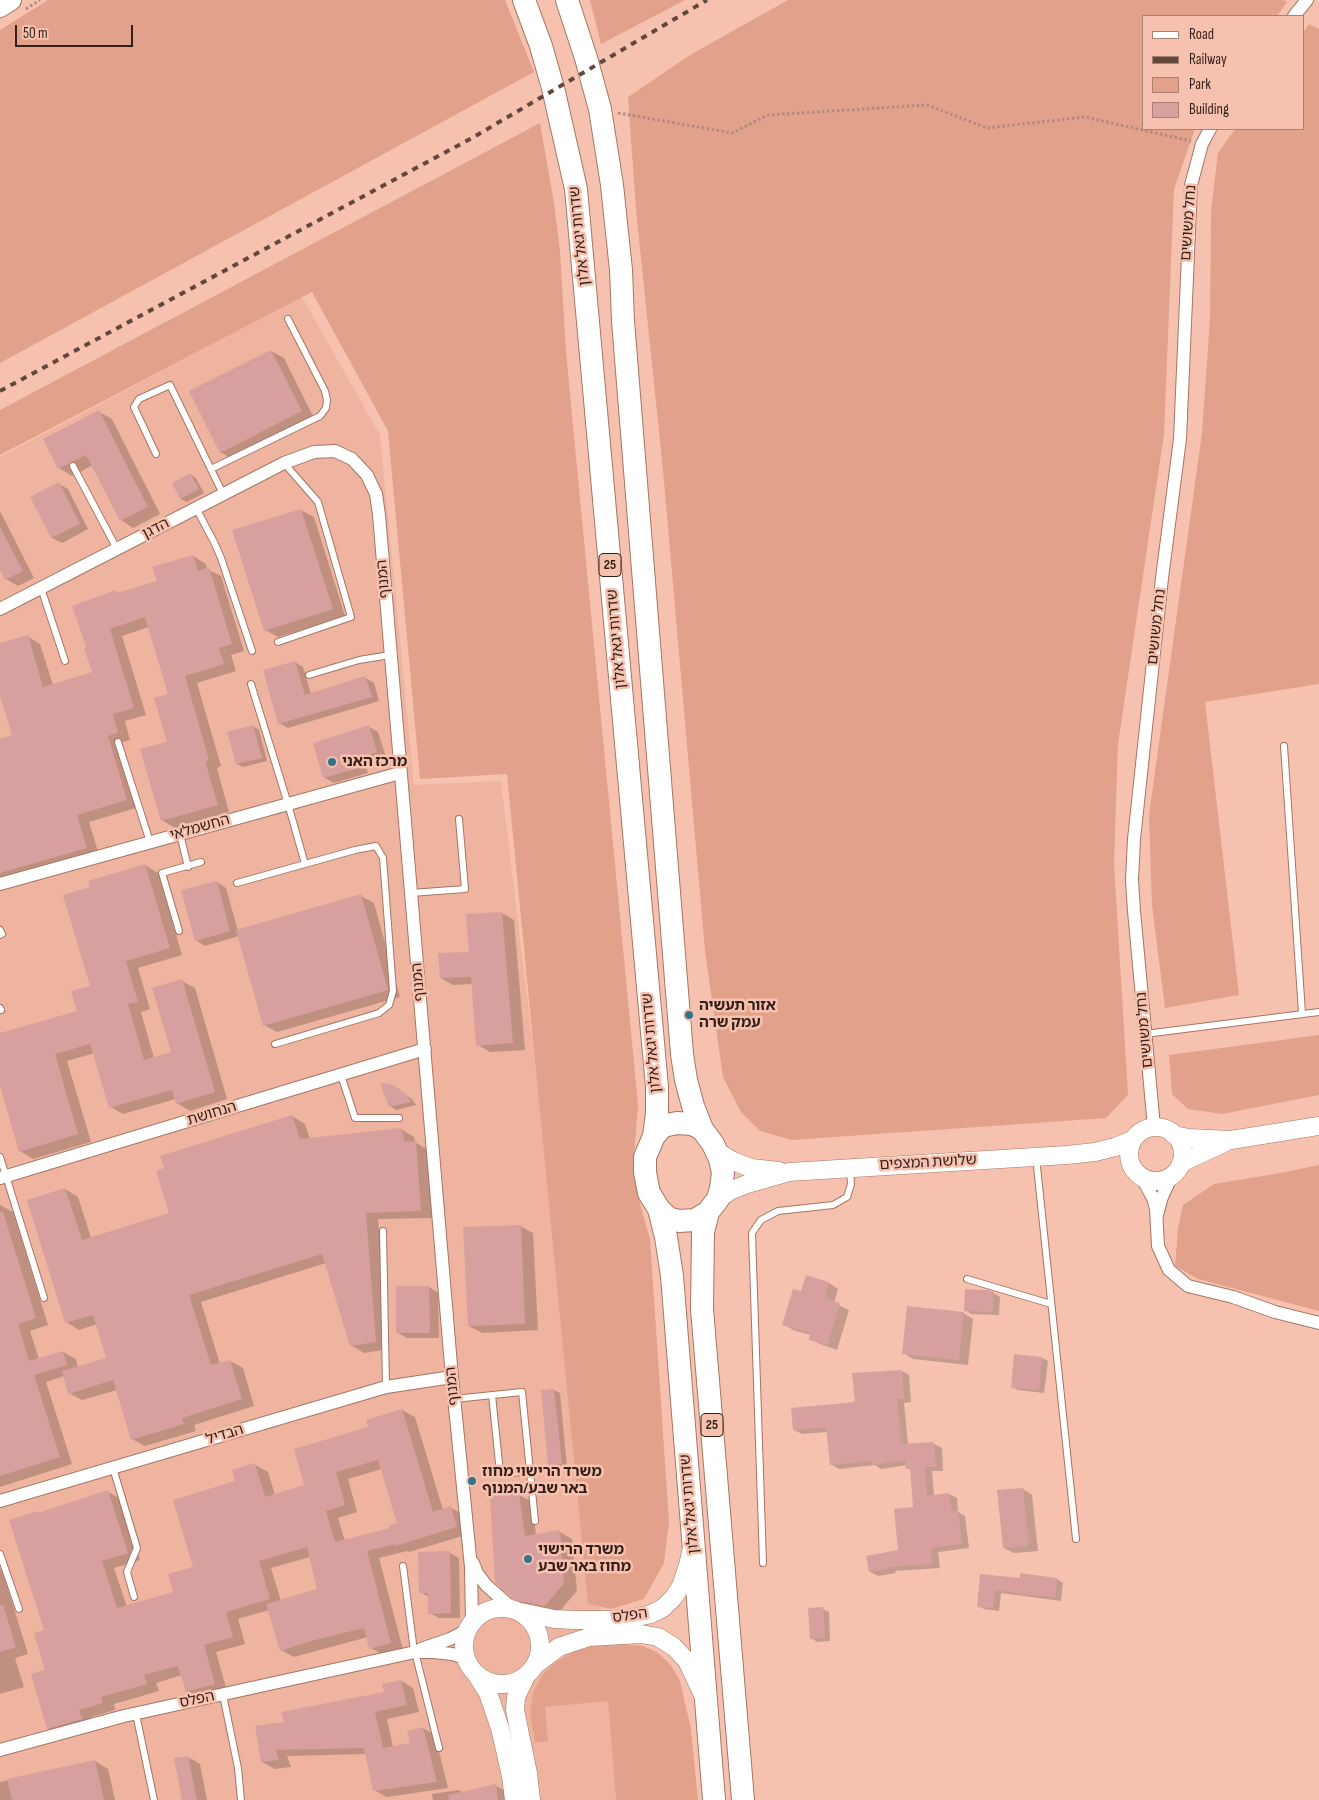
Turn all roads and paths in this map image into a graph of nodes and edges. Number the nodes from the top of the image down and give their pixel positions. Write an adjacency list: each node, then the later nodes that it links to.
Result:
1 (11, 0): 5 (main road)
2 (524, 0): 54 (highway, שדרות יגאל אלון / 25)
3 (567, 0): 7 (highway, שדרות יגאל אלון / 25)
4 (1307, 0): 6 (street)
5 (0, 7)
6 (1295, 15)
7 (600, 110): 9 (path); 52 (highway, שדרות יגאל אלון / 25)
8 (1209, 130): 9 (street, נחל משושים)
9 (1202, 144): 45 (street, נחל משושים)
10 (288, 319): 15 (lane)
11 (314, 452): 13 (street, הדגן); 23 (street, המנוף)
12 (156, 454): 15 (lane)
13 (284, 464): 16 (street, הדגן); 21 (lane)
14 (73, 466): 18 (lane)
15 (211, 470): 16 (lane)
16 (224, 494): 17 (street, הדגן)
17 (196, 508): 18 (street, הדגן); 22 (lane)
18 (117, 549): 19 (street, הדגן)
19 (41, 588): 20 (street, הדגן); 24 (lane)
20 (0, 609)
21 (278, 642)
22 (252, 651)
23 (390, 655): 25 (lane); 29 (street, המנוף)
24 (65, 661)
25 (309, 675)
26 (251, 684): 30 (lane)
27 (118, 742): 33 (lane)
28 (1284, 746): 44 (lane)
29 (400, 773): 30 (street, החשמלאי); 39 (street, המנוף)
30 (288, 804): 32 (street, החשמלאי); 35 (lane)
31 (459, 819): 39 (lane)
32 (180, 834): 33 (street, החשמלאי); 36 (lane)
33 (150, 842): 38 (street, החשמלאי)
34 (201, 862): 36 (lane)
35 (305, 864): 37 (lane); 46 (lane)
36 (188, 866): 41 (lane)
37 (237, 883)
38 (0, 884)
39 (411, 893): 47 (street, המנוף)
40 (0, 930): 42 (lane)
41 (179, 931)
42 (0, 935)
43 (1319, 1012): 44 (lane)
44 (1302, 1014): 45 (lane)
45 (1146, 1034): 51 (street, נחל משושים)
46 (275, 1044)
47 (425, 1049): 48 (street, הנחושת); 74 (street, המנוף)
48 (341, 1074): 49 (lane); 65 (street, הנחושת)
49 (399, 1118)
50 (1319, 1126): 56 (street)
51 (1154, 1127): 53 (street); 55 (street)
52 (702, 1129): 54 (highway); 57 (highway, 25)
53 (1174, 1135): 56 (street); 62 (street)
54 (654, 1136): 67 (highway, 25)
55 (1133, 1140): 58 (street, שלושת המצפים); 64 (street)
56 (1231, 1140): 62 (street)
57 (716, 1150): 63 (street, שלושת המצפים); 66 (highway, 25)
58 (1067, 1155): 60 (street, שלושת המצפים); 64 (street, שלושת המצפים)
59 (0, 1156): 65 (lane)
60 (1036, 1157): 61 (street, שלושת המצפים); 72 (lane)
61 (850, 1168): 63 (street, שלושת המצפים); 86 (lane)
62 (1177, 1169): 64 (street); 68 (street)
63 (789, 1172): 66 (street, שלושת המצפים)
64 (1137, 1172): 68 (street)
65 (3, 1178): 71 (lane)
66 (713, 1205): 67 (highway); 105 (highway, שדרות יגאל אלון / 25)
67 (659, 1209): 82 (highway, שדרות יגאל אלון / 25)
68 (1156, 1218): 73 (street)
69 (383, 1231): 75 (lane)
70 (967, 1279): 72 (lane)
71 (44, 1298)
72 (1051, 1304): 83 (lane)
73 (1319, 1323)
74 (452, 1377): 75 (street, הבדיל); 77 (street, המנוף)
75 (386, 1387): 78 (street, הבדיל)
76 (492, 1395): 77 (lane); 79 (lane); 79 (lane)
77 (454, 1399): 85 (street, המנוף)
78 (113, 1468): 80 (street, הבדיל); 88 (lane)
79 (530, 1472): 81 (lane)
80 (0, 1501)
81 (535, 1521)
82 (693, 1539): 90 (street, הפלס); 96 (highway, שדרות יגאל אלון / 25)
83 (1076, 1539)
84 (0, 1554): 89 (lane)
85 (469, 1554): 90 (street, המנוף); 91 (street, המנוף)
86 (763, 1563)
87 (403, 1566): 92 (lane)
88 (134, 1597)
89 (19, 1609)
90 (516, 1610): 91 (street); 94 (street)
91 (469, 1626): 92 (street, הפלס); 93 (street)
92 (415, 1651): 93 (street, הפלס); 95 (street, הפלס); 98 (lane)
93 (472, 1668): 94 (street); 102 (street)
94 (531, 1671): 96 (street, הפלס); 103 (street)
95 (223, 1695): 97 (street, הפלס); 101 (lane)
96 (706, 1701): 104 (highway, שדרות יגאל אלון / 25)
97 (136, 1714): 99 (street, הפלס); 100 (lane)
98 (439, 1748)
99 (0, 1750)
100 (154, 1800)
101 (241, 1800)
102 (514, 1800)
103 (532, 1800)
104 (714, 1800)
105 (743, 1800)

